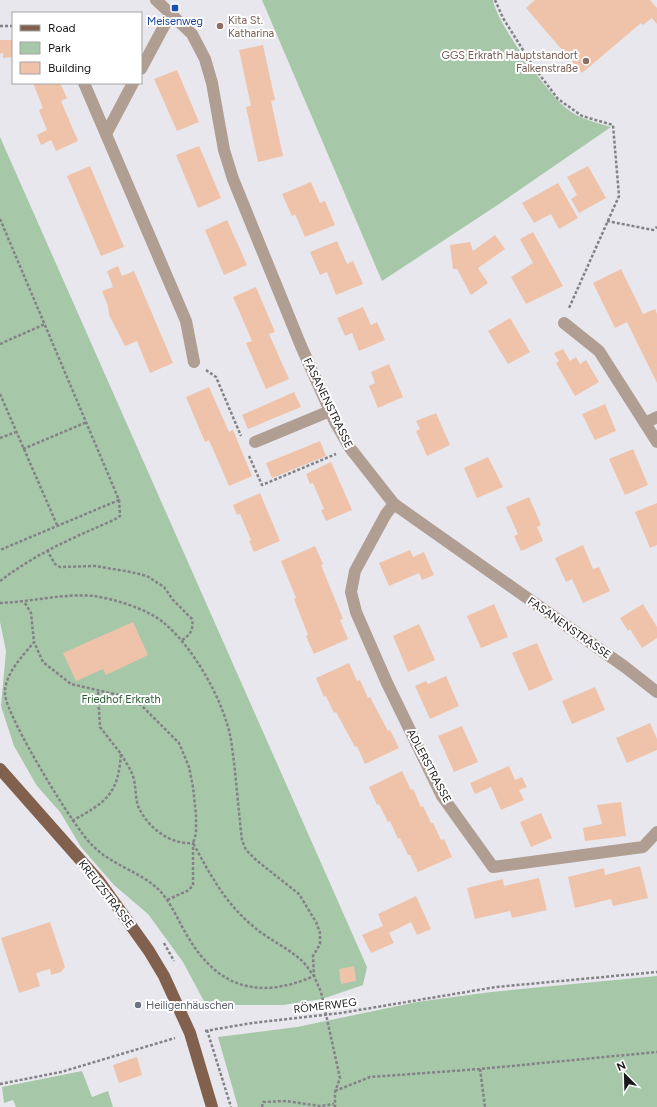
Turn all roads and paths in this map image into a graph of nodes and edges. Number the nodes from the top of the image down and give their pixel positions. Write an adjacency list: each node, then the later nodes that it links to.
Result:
1 (156, 0): 3 (street, FASANENSTRASSE)
2 (495, 0): 11 (path)
3 (172, 13): 6 (street); 19 (street, FASANENSTRASSE)
4 (0, 26): 5 (path)
5 (12, 26)
6 (142, 67)
7 (84, 84): 9 (street)
8 (132, 84): 9 (street)
9 (106, 134): 17 (street)
10 (0, 218): 12 (path)
11 (607, 221): 13 (path); 14 (path)
12 (1, 224): 15 (path)
13 (657, 227)
14 (564, 323): 22 (street)
15 (45, 324): 16 (path); 21 (path)
16 (0, 344)
17 (194, 362)
18 (0, 394): 23 (path)
19 (330, 411): 25 (street); 29 (street, FASANENSTRASSE)
20 (657, 417): 22 (street)
21 (87, 422): 27 (path); 28 (path)
22 (645, 423): 26 (street)
23 (16, 432): 24 (path); 27 (path)
24 (0, 438)
25 (255, 442)
26 (657, 442)
27 (23, 449): 30 (path)
28 (119, 500): 30 (path); 32 (path)
29 (394, 504): 39 (street, FASANENSTRASSE); 43 (street, ADLERSTRASSE)
30 (57, 525): 31 (path)
31 (0, 550)
32 (48, 550): 33 (path); 36 (path)
33 (0, 581)
34 (26, 602): 35 (path); 36 (path); 37 (path)
35 (0, 604)
36 (180, 641): 47 (path)
37 (34, 642): 38 (path); 42 (path)
38 (98, 692): 40 (path); 44 (path)
39 (657, 692)
40 (121, 754): 42 (path); 44 (path)
41 (0, 768): 50 (main road, KREUZSTRASSE)
42 (72, 820): 45 (path)
43 (657, 832)
44 (193, 843): 45 (path); 47 (path)
45 (167, 900): 47 (path)
46 (657, 972): 48 (path, RÖMERWEG)
47 (314, 976): 48 (path)
48 (326, 1015): 49 (path, RÖMERWEG); 54 (path)
49 (207, 1030): 50 (path, RÖMERWEG); 57 (path)
50 (190, 1033): 53 (path, RÖMERWEG); 56 (main road, KREUZSTRASSE)
51 (657, 1052): 52 (path)
52 (480, 1069): 54 (path); 59 (path)
53 (0, 1084)
54 (334, 1092): 55 (path)
55 (335, 1106): 58 (path)
56 (212, 1107)
57 (231, 1107)
58 (262, 1107)
59 (485, 1107)

